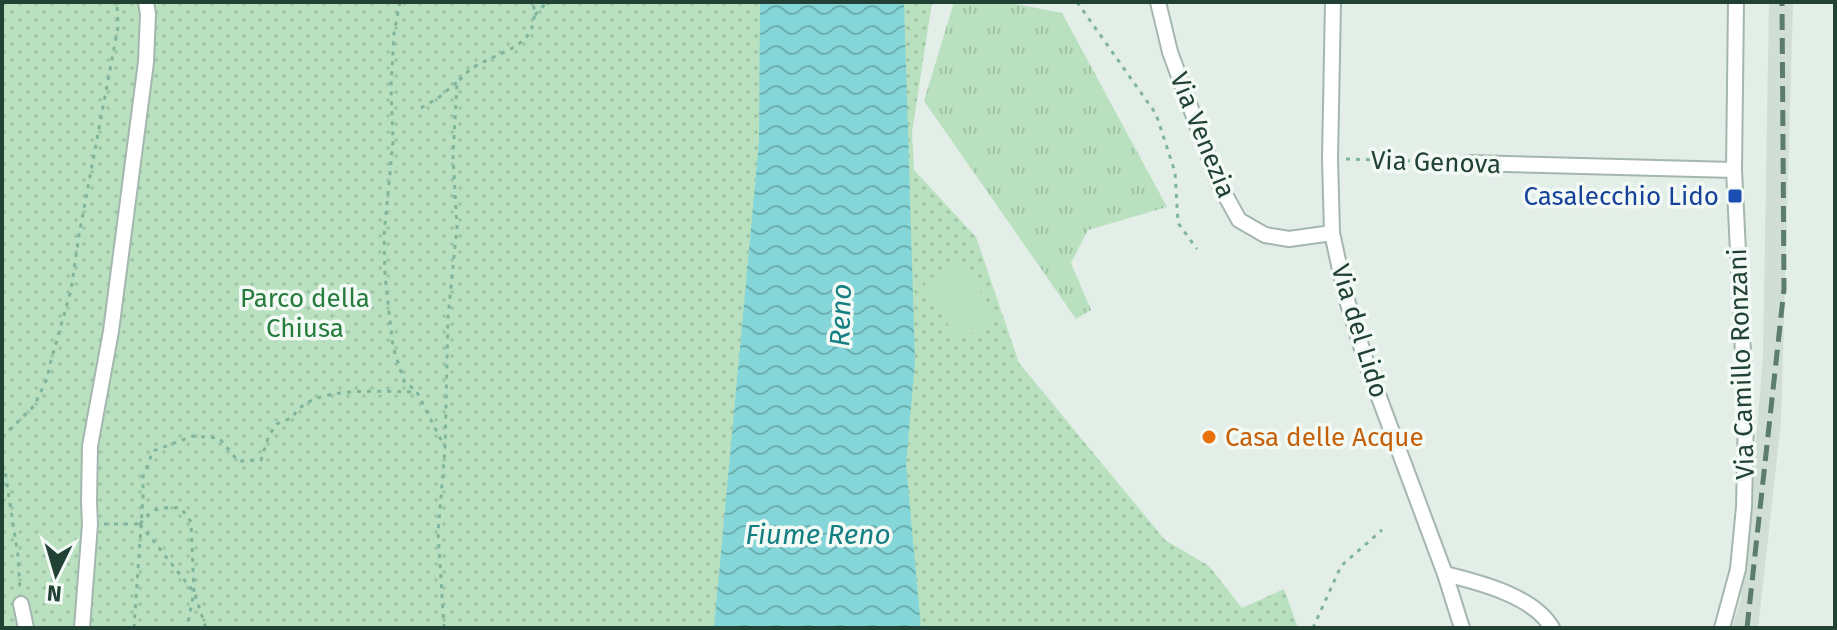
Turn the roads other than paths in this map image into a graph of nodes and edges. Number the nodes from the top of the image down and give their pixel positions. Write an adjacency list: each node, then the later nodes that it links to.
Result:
1 (146, 2): 11 (street)
2 (1158, 2): 7 (street, Via Venezia)
3 (1333, 2): 7 (street, Via del Lido)
4 (1736, 2): 6 (street, Via Camillo Ronzani)
5 (1468, 163): 6 (street, Via Genova)
6 (1734, 170): 14 (street, Via Camillo Ronzani)
7 (1332, 233): 8 (street, Via del Lido)
8 (1445, 574): 12 (street, Via del Lido); 13 (street)
9 (21, 604): 10 (street)
10 (26, 628)
11 (82, 628)
12 (1462, 628)
13 (1552, 628)
14 (1722, 628)

